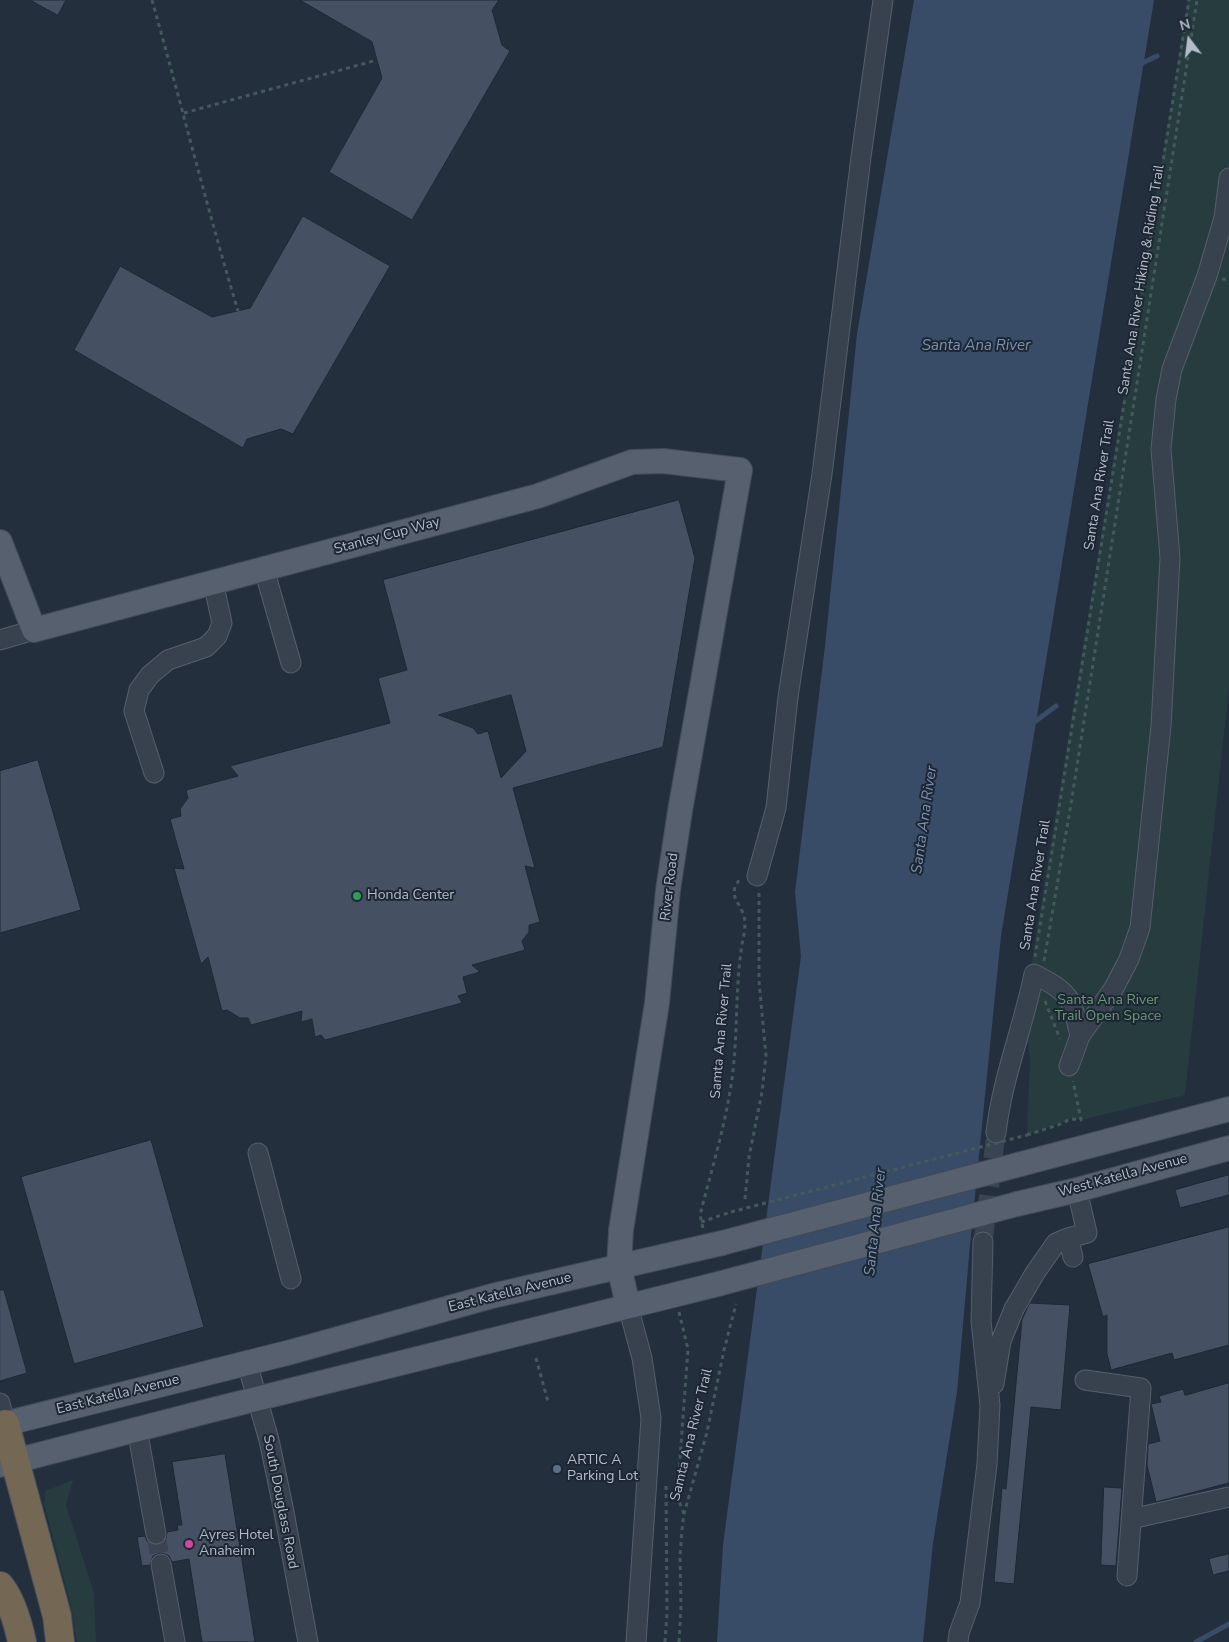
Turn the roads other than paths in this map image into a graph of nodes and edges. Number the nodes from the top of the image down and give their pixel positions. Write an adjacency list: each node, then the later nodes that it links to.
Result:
1 (883, 0): 11 (street)
2 (1229, 178): 12 (street)
3 (740, 470): 5 (main road, Stanley Cup Way); 22 (main road, River Road)
4 (0, 542): 7 (main road)
5 (264, 569): 6 (main road, Stanley Cup Way); 9 (street)
6 (213, 582): 7 (main road, Stanley Cup Way); 10 (street)
7 (34, 630): 8 (street)
8 (0, 640)
9 (292, 663)
10 (154, 773)
11 (757, 876)
12 (1080, 1036): 13 (street); 15 (street)
13 (1070, 1066)
14 (1229, 1108): 22 (main road, East Katella Avenue, bridge)
15 (996, 1134)
16 (1229, 1148): 18 (main road, West Katella Avenue)
17 (258, 1153): 23 (street)
18 (1077, 1190): 19 (street); 24 (main road, West Katella Avenue, bridge)
19 (1068, 1238): 21 (street); 28 (street)
20 (983, 1242): 28 (street)
21 (1073, 1257)
22 (619, 1266): 24 (main road, River Road); 25 (main road, East Katella Avenue)
23 (291, 1279)
24 (628, 1306): 27 (main road); 42 (street)
25 (247, 1363): 27 (street, South Douglass Road); 29 (main road, East Katella Avenue)
26 (1085, 1380): 33 (street)
27 (257, 1398): 30 (main road); 41 (street, South Douglass Road)
28 (990, 1405): 43 (street)
29 (2, 1417): 31 (highway)
30 (136, 1429): 31 (main road); 34 (street)
31 (8, 1463): 39 (highway)
32 (1229, 1497): 33 (street)
33 (1131, 1520): 36 (street)
34 (156, 1534)
35 (161, 1564): 40 (street)
36 (1127, 1576)
37 (0, 1586): 38 (highway)
38 (22, 1642)
39 (60, 1642)
40 (175, 1642)
41 (308, 1642)
42 (636, 1642)
43 (958, 1642)

